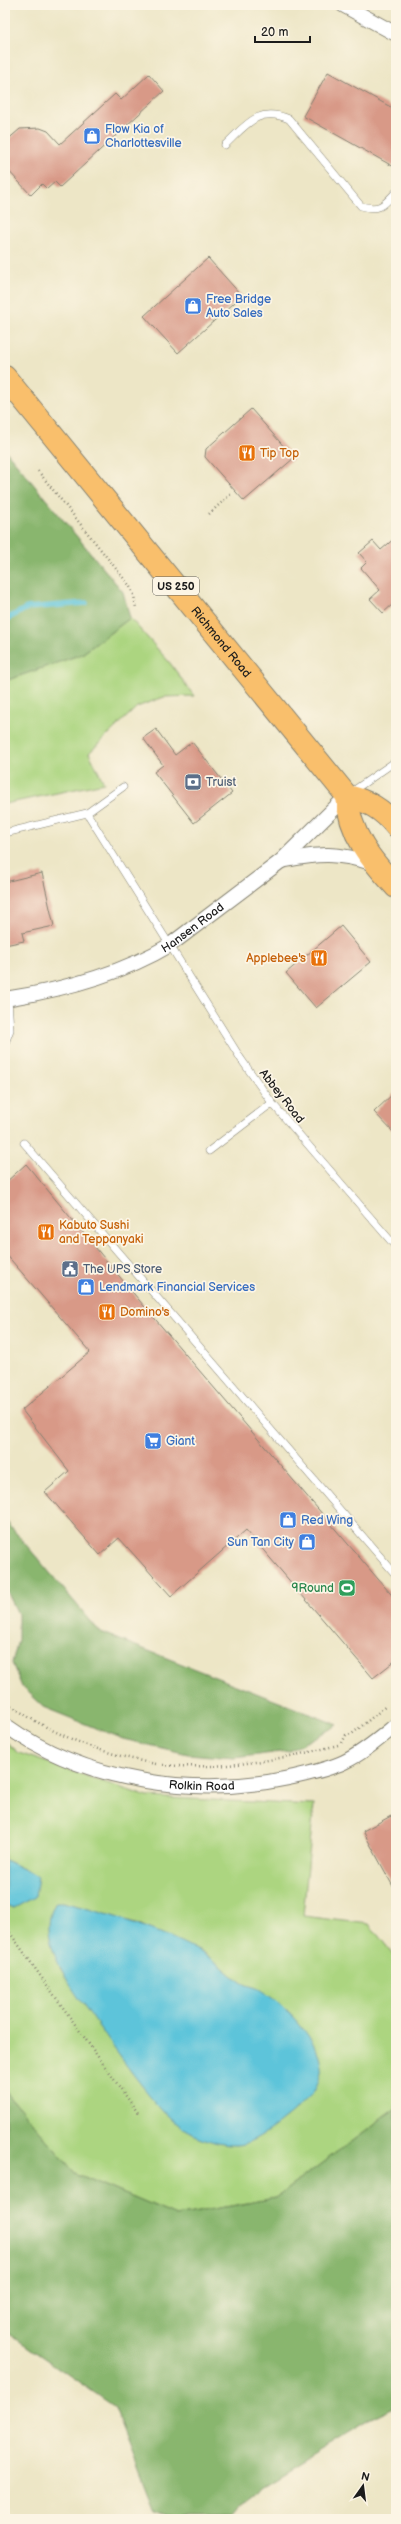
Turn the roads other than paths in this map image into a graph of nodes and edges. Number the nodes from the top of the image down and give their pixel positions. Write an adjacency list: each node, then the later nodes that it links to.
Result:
1 (343, 5): 2 (street)
2 (396, 34)
3 (226, 145): 4 (lane)
4 (396, 192)
5 (5, 377): 8 (highway, Richmond Road / US 250)
6 (396, 761): 8 (lane)
7 (123, 787): 9 (lane)
8 (347, 796): 10 (highway); 12 (street, Hansen Road); 13 (highway)
9 (86, 813): 11 (lane); 15 (lane, Abbey Road)
10 (396, 826)
11 (5, 833)
12 (281, 861): 13 (street); 15 (street, Hansen Road)
13 (375, 864): 14 (highway)
14 (396, 887)
15 (170, 945): 16 (street, Hansen Road); 18 (lane, Abbey Road)
16 (7, 999): 17 (lane)
17 (5, 1043)
18 (272, 1103): 20 (lane); 21 (lane, Abbey Road)
19 (24, 1143): 22 (lane)
20 (209, 1151)
21 (396, 1247)
22 (396, 1575)
23 (5, 1725): 24 (street, Rolkin Road)
24 (396, 1725)

